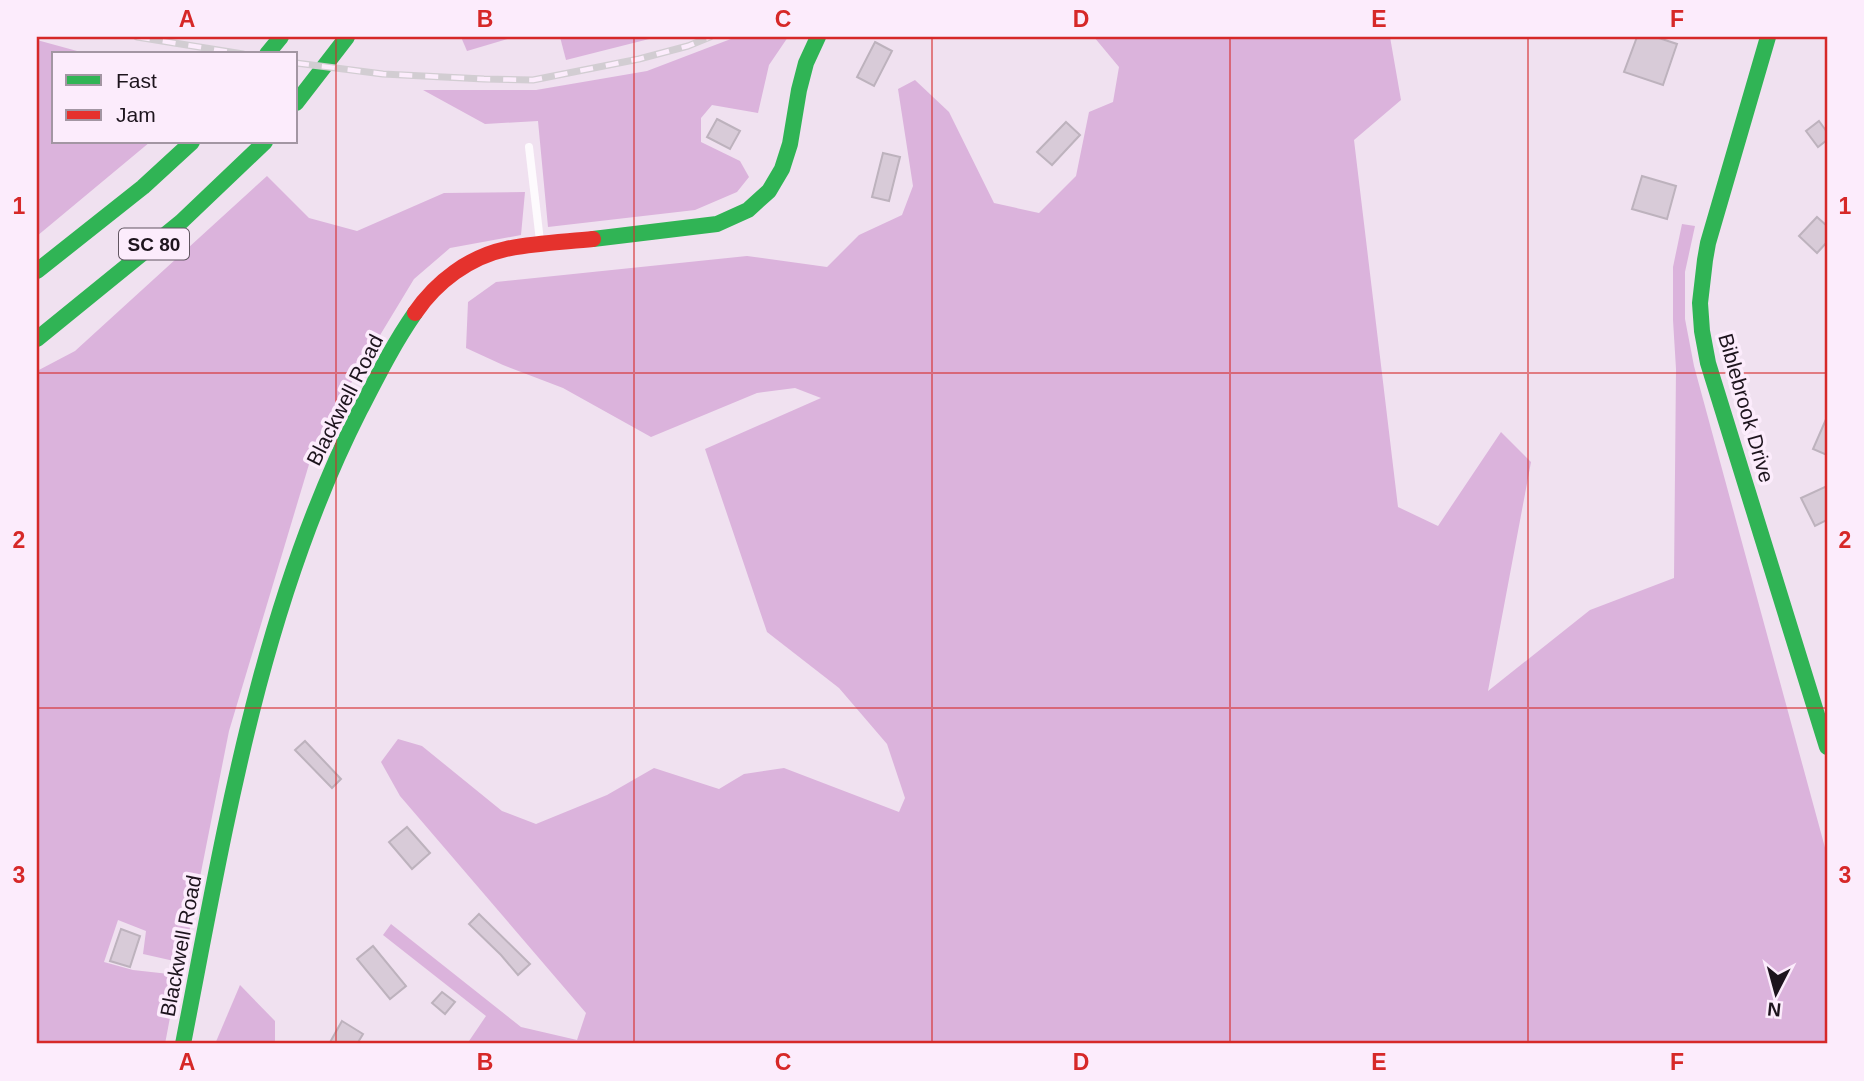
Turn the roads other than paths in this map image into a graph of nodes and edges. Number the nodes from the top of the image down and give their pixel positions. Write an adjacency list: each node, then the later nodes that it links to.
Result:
1 (281, 37): 5 (street)
2 (347, 37): 6 (street)
3 (818, 37): 10 (street, Blackwell Road)
4 (1768, 37): 13 (street, Biblebrook Drive)
5 (269, 52)
6 (298, 100)
7 (190, 144): 11 (street, SC 80)
8 (263, 144): 12 (street, SC 80)
9 (529, 147): 10 (lane)
10 (541, 244): 14 (street, Blackwell Road)
11 (37, 271)
12 (37, 339)
13 (1827, 747)
14 (183, 1044)

